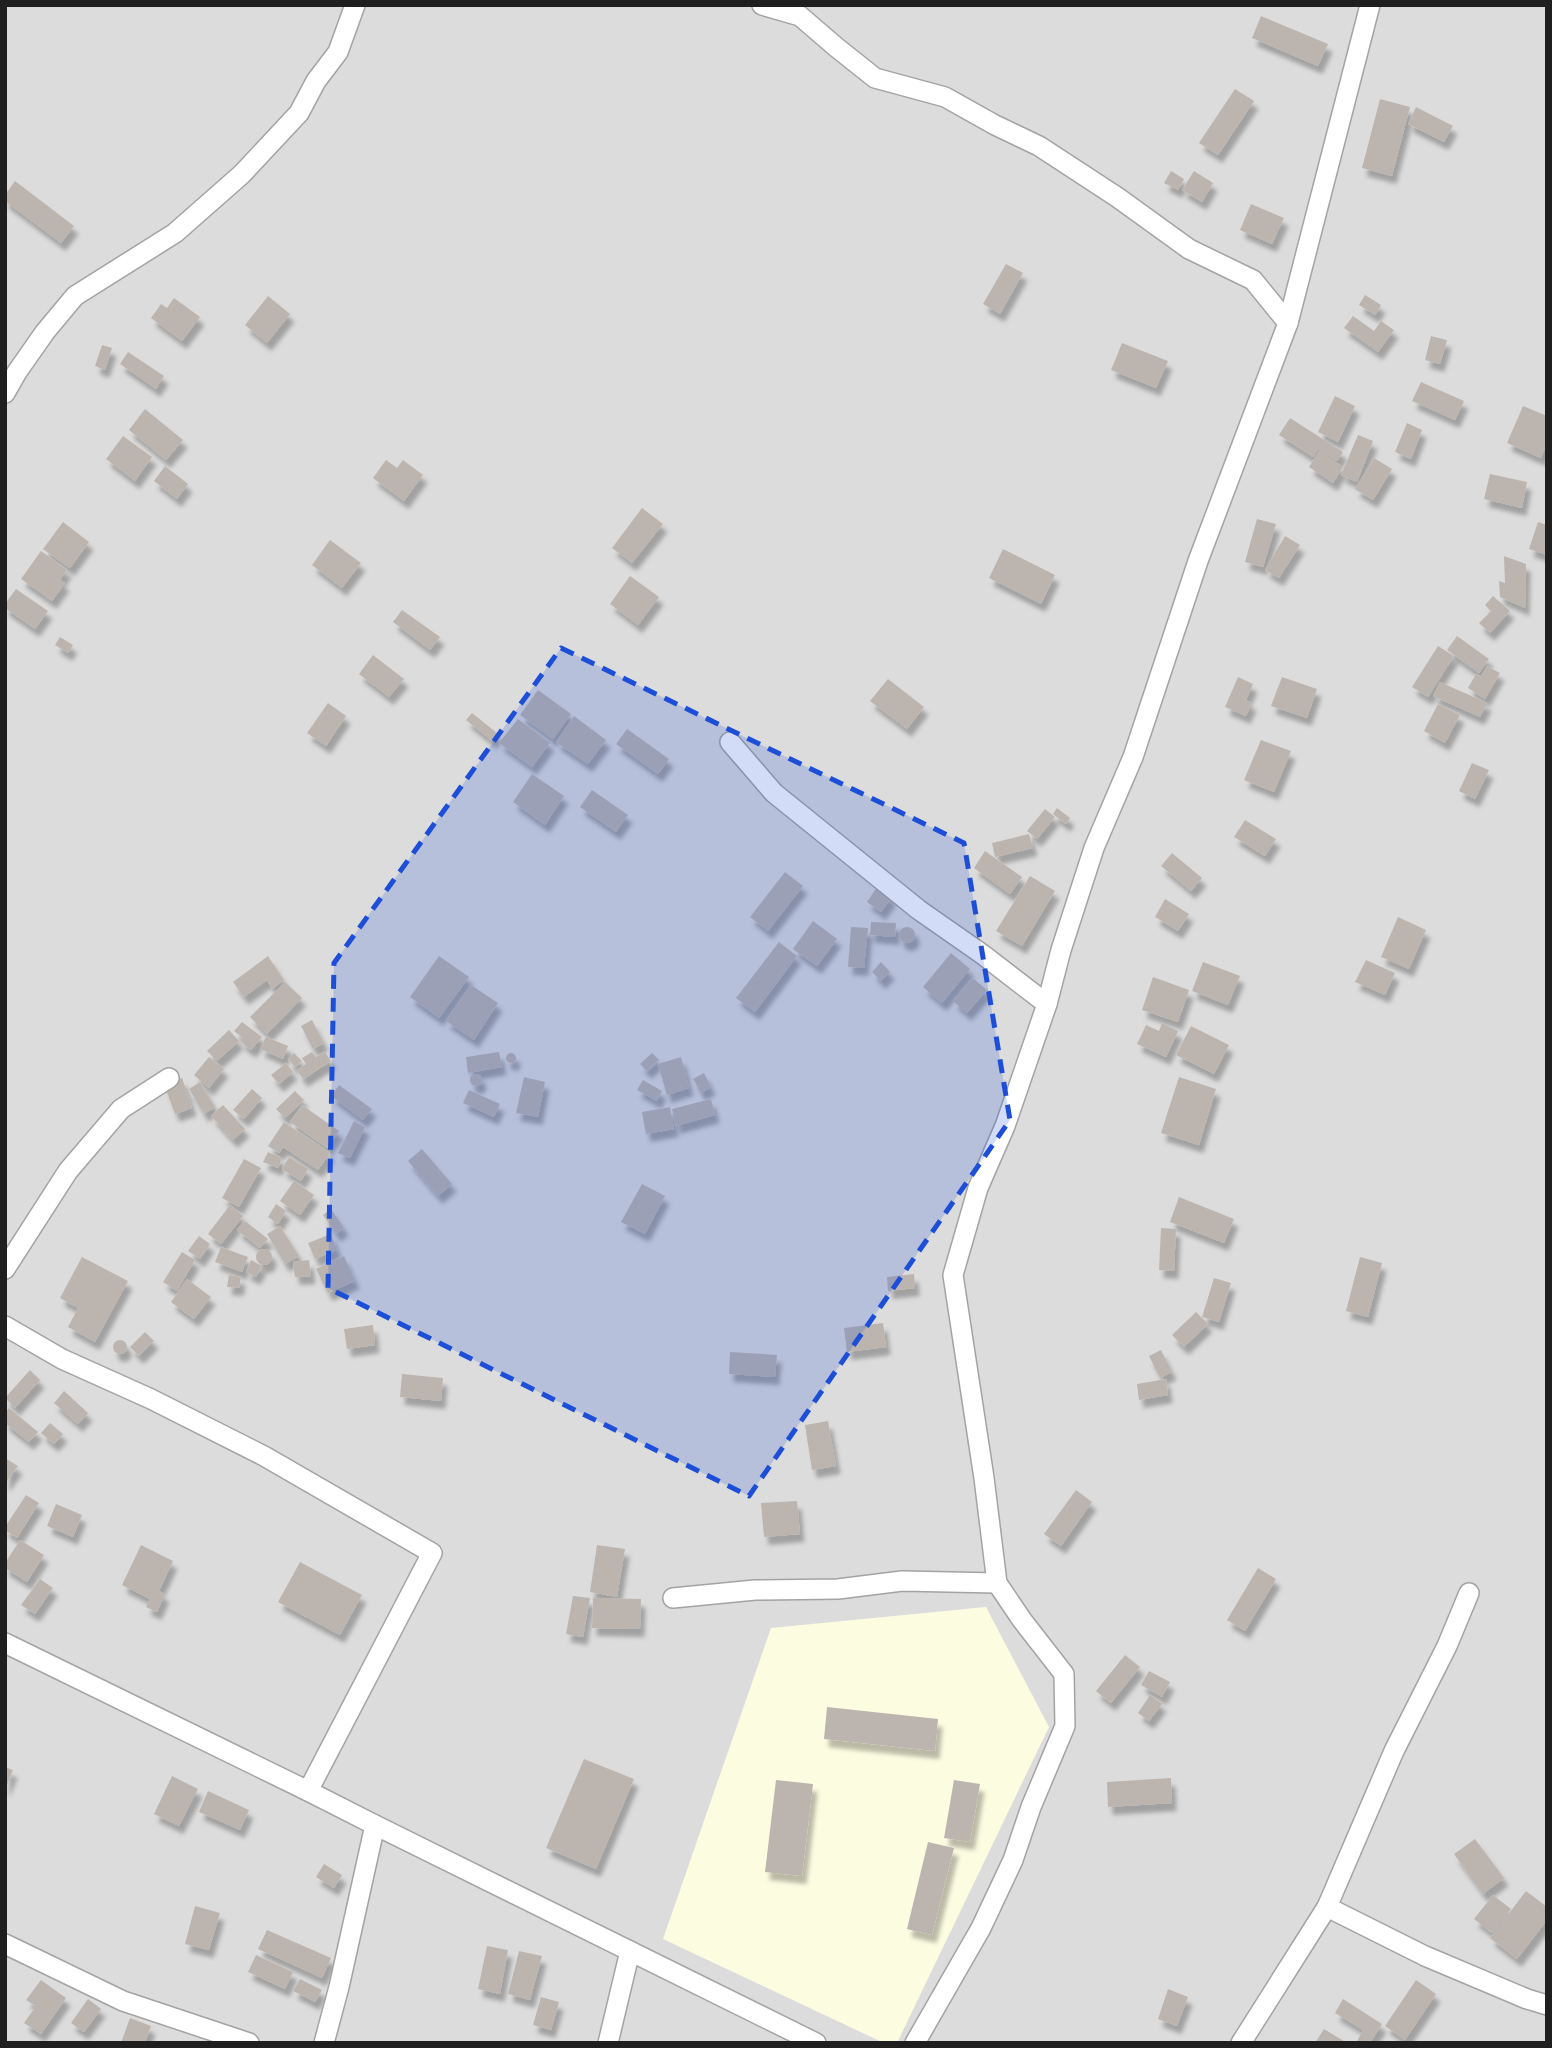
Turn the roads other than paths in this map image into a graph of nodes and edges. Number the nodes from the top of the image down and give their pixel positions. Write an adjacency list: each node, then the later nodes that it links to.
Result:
1 (355, 5): 5 (street)
2 (762, 5): 4 (street)
3 (1370, 5): 4 (street)
4 (1288, 323): 7 (street)
5 (5, 393)
6 (730, 742): 7 (street)
7 (1047, 1004): 11 (street)
8 (169, 1078): 9 (street)
9 (5, 1269)
10 (5, 1326): 15 (street)
11 (997, 1583): 13 (street); 25 (street)
12 (1469, 1593): 17 (street)
13 (673, 1598)
14 (5, 1643): 15 (street)
15 (308, 1791): 16 (street)
16 (375, 1825): 19 (street); 22 (street)
17 (1326, 1907): 20 (street); 26 (street)
18 (5, 1944): 21 (street)
19 (630, 1951): 23 (street); 24 (street)
20 (1547, 2005)
21 (249, 2043)
22 (324, 2043)
23 (608, 2043)
24 (816, 2043)
25 (915, 2043)
26 (1241, 2043)

